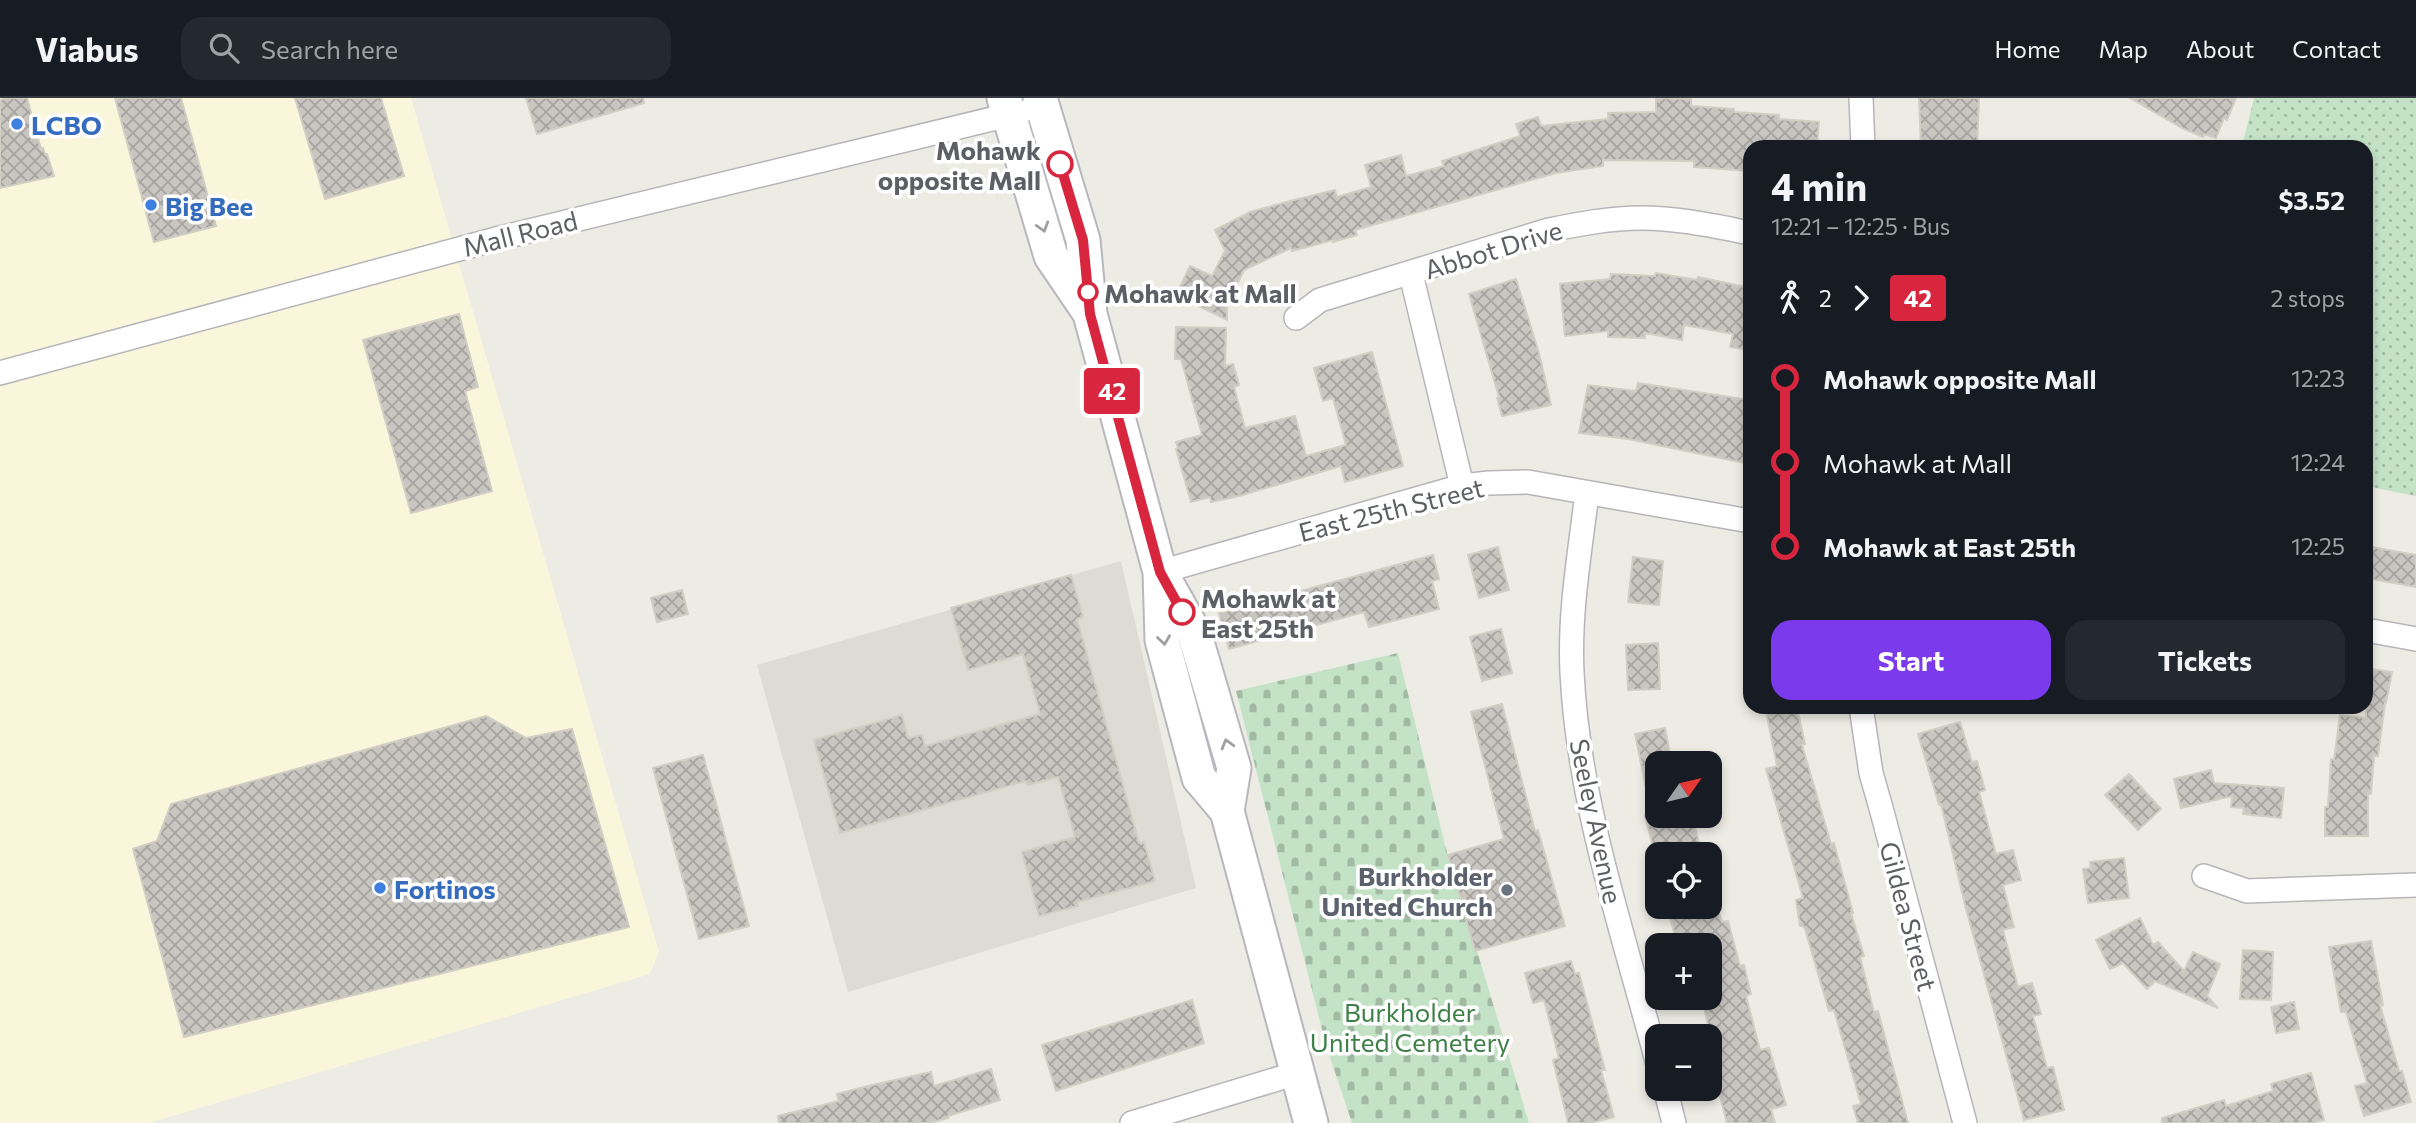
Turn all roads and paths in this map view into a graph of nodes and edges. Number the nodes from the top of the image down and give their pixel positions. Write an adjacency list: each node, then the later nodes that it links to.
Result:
1 (1861, 98): 4 (street)
2 (1042, 102): 3 (street, Mall Road); 7 (main road)
3 (1006, 107): 7 (main road, one-way to 7); 9 (street, Mall Road)
4 (1863, 140)
5 (1743, 232): 6 (street, Abbot Drive)
6 (1411, 274): 8 (street); 10 (street, Abbot Drive)
7 (1090, 314): 13 (main road)
8 (1296, 318)
9 (0, 373)
10 (1462, 486): 11 (street, East 25th Street); 13 (street, East 25th Street)
11 (1587, 493): 12 (street, East 25th Street); 19 (street, Seeley Avenue)
12 (1743, 520)
13 (1160, 572): 20 (main road)
14 (2373, 630): 15 (street)
15 (2416, 639)
16 (1861, 714): 25 (street, Gildea Street)
17 (2204, 876): 18 (street)
18 (2416, 885)
19 (1647, 1024)
20 (1297, 1073): 22 (street); 23 (main road)
21 (1668, 1101): 24 (street)
22 (1132, 1123)
23 (1311, 1123)
24 (1674, 1123)
25 (1965, 1123)

